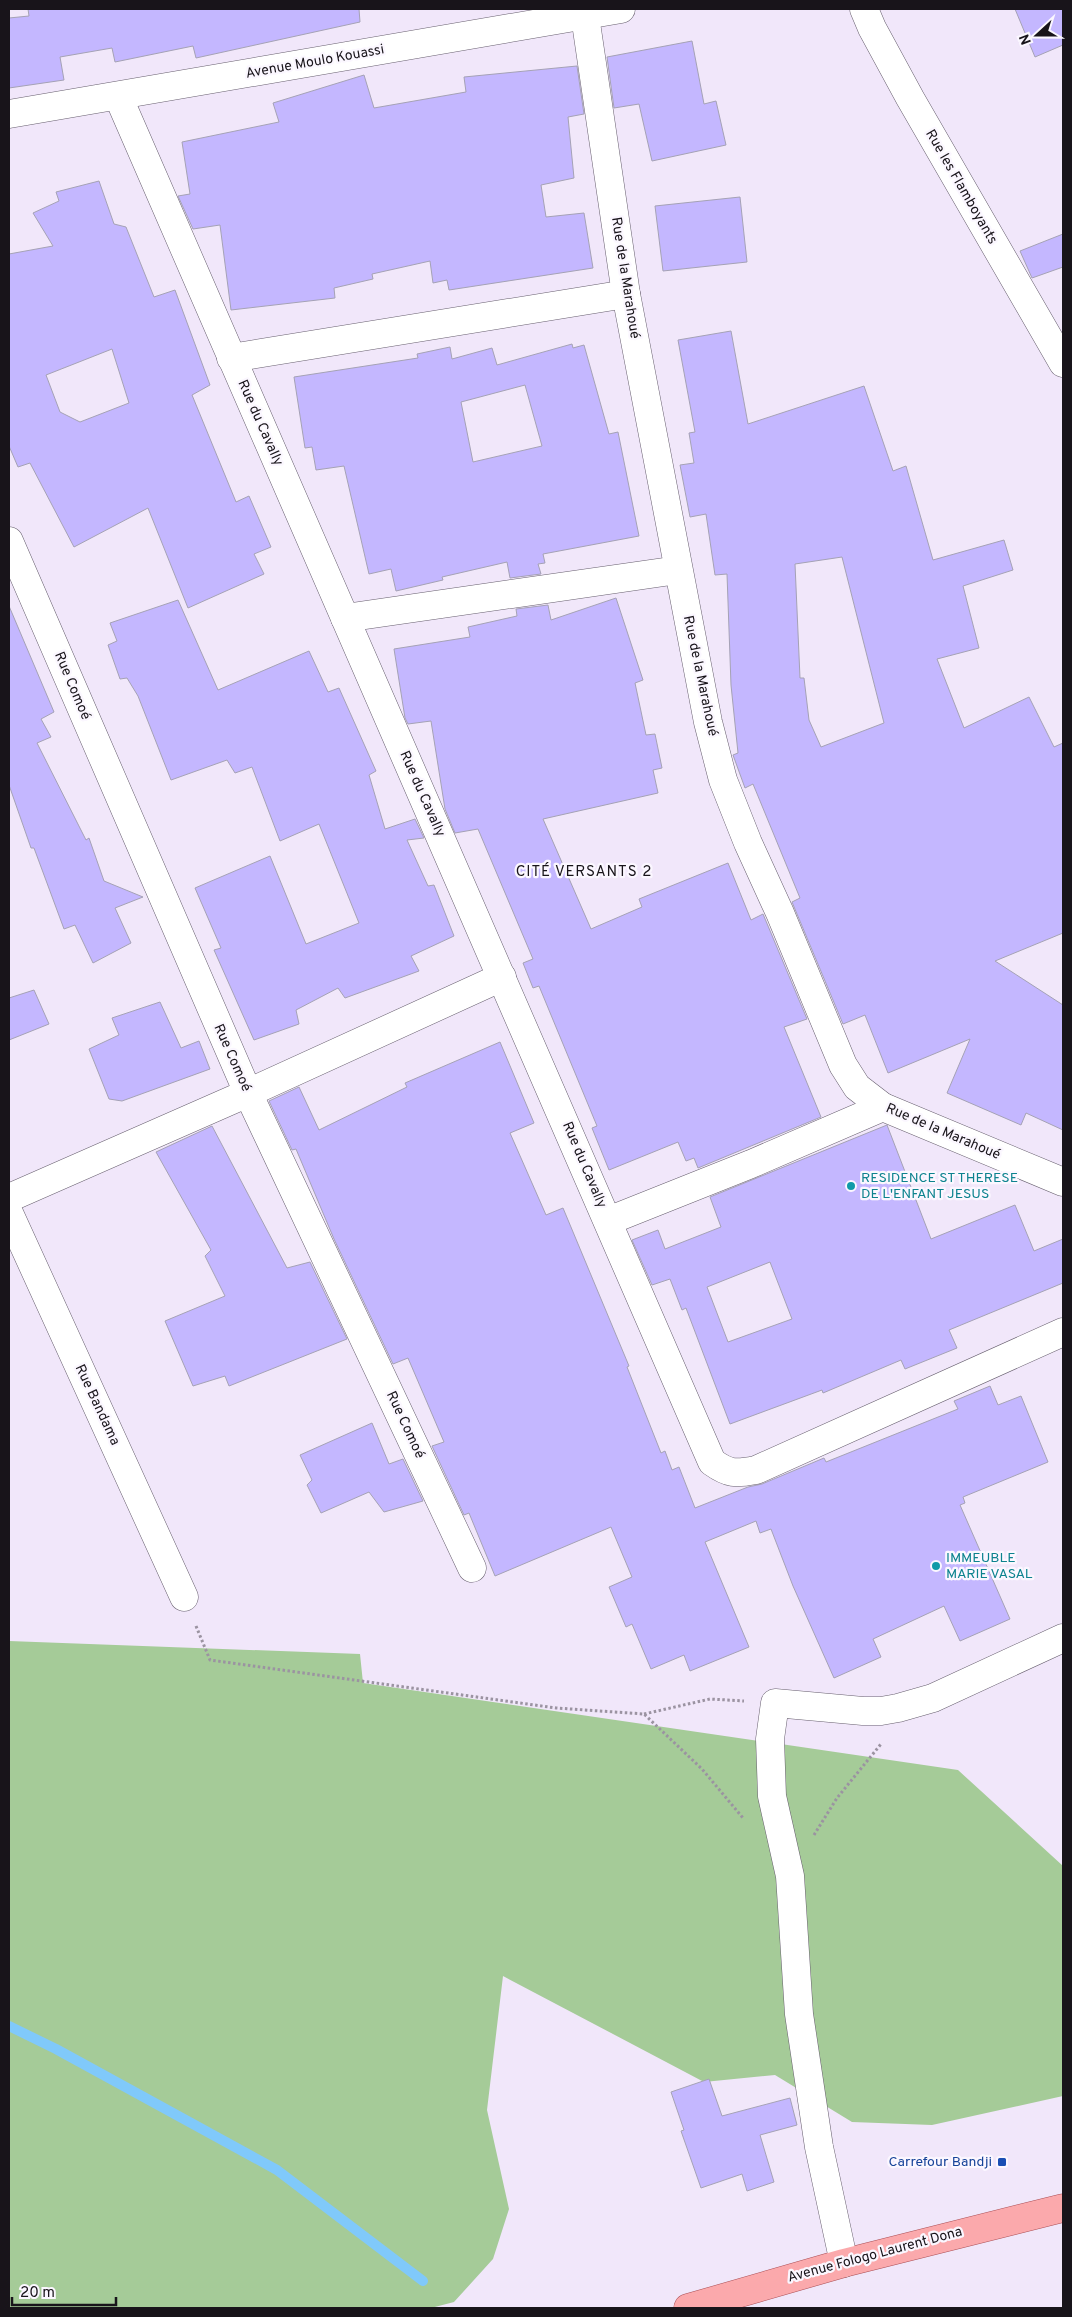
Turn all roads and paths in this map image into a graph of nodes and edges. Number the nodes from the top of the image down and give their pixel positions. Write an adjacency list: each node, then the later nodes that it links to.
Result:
1 (620, 9): 3 (street, Avenue Moulo Kouassi)
2 (864, 9): 8 (street, Rue les Flamboyants)
3 (585, 16): 4 (street, Avenue Moulo Kouassi); 6 (street, Rue de la Marahoué)
4 (118, 96): 5 (street, Avenue Moulo Kouassi); 7 (street, Rue du Cavally)
5 (9, 114)
6 (626, 294): 7 (street); 10 (street, Rue de la Marahoué)
7 (231, 358): 11 (street, Rue du Cavally)
8 (1063, 363)
9 (9, 541): 13 (street, Rue Comoé)
10 (678, 570): 11 (street); 14 (street, Rue de la Marahoué)
11 (345, 618): 12 (street, Rue du Cavally)
12 (502, 977): 13 (street); 18 (street, Rue du Cavally)
13 (248, 1093): 16 (street); 20 (street, Rue Comoé)
14 (883, 1107): 15 (street, Rue de la Marahoué); 18 (street)
15 (1063, 1182)
16 (9, 1198)
17 (9, 1213): 21 (street, Rue Bandama)
18 (608, 1221): 19 (street, Rue du Cavally)
19 (1063, 1332)
20 (472, 1568)
21 (184, 1597): 25 (path)
22 (1063, 1638): 23 (street)
23 (920, 1702): 24 (street); 27 (path)
24 (775, 1703): 25 (path); 27 (street)
25 (644, 1714): 26 (path)
26 (746, 1822)
27 (790, 1876): 29 (street)
28 (1063, 2208): 29 (main road, Avenue Fologo Laurent Dona)
29 (844, 2263): 30 (main road, Avenue Fologo Laurent Dona)
30 (688, 2308)

